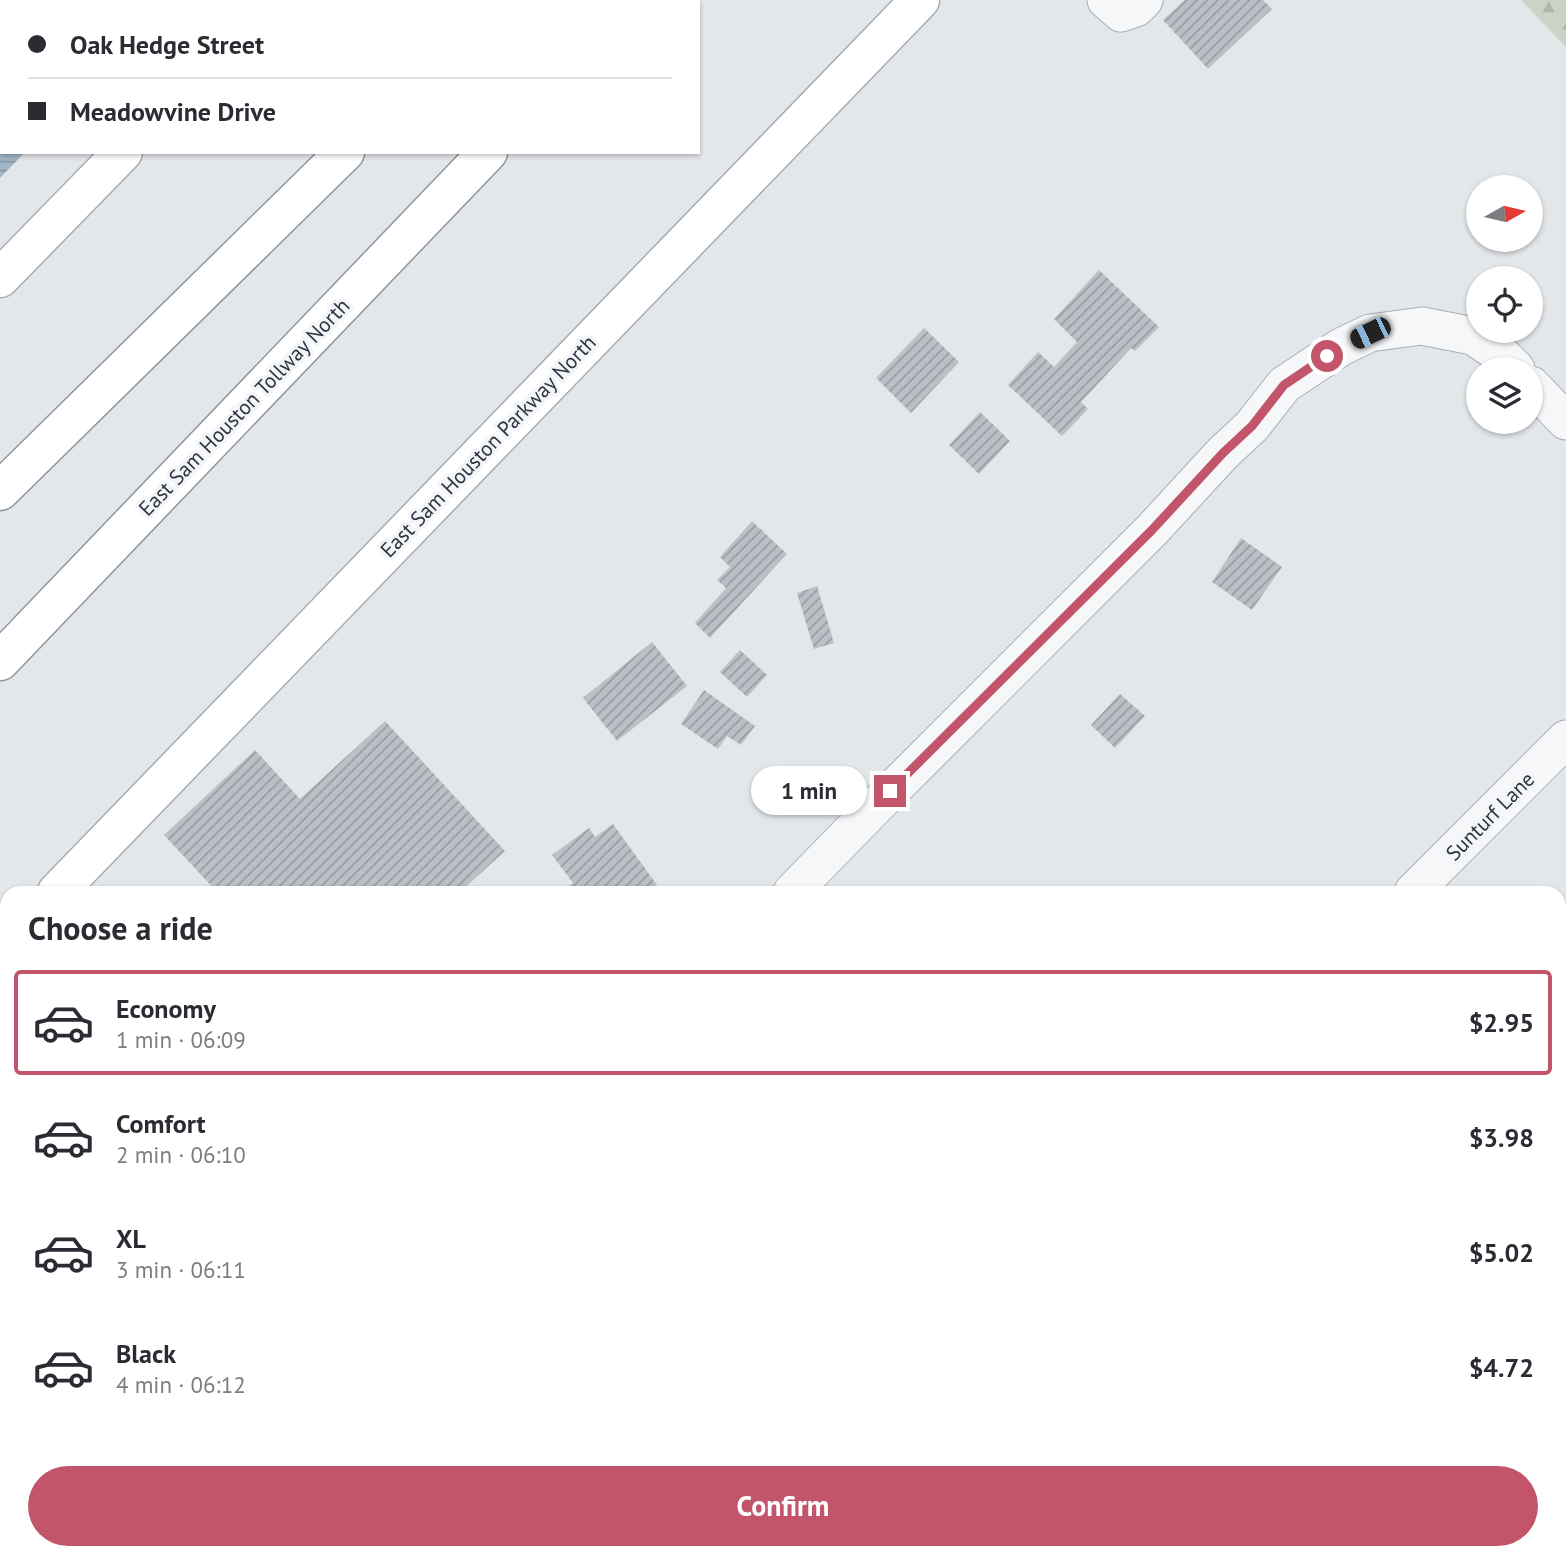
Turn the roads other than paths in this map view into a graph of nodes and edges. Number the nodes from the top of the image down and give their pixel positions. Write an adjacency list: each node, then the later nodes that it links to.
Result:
1 (920, 0): 14 (main road, East Sam Houston Parkway North)
2 (1106, 0): 3 (street)
3 (1144, 0)
4 (121, 154): 7 (main road)
5 (343, 154): 11 (main road)
6 (486, 154): 12 (main road, East Sam Houston Tollway North)
7 (0, 278)
8 (1504, 357): 15 (street)
9 (1543, 397): 10 (street)
10 (1566, 421)
11 (0, 491)
12 (0, 661)
13 (1566, 739): 16 (street, Sunturf Lane)
14 (63, 886)
15 (798, 886)
16 (1419, 886)

